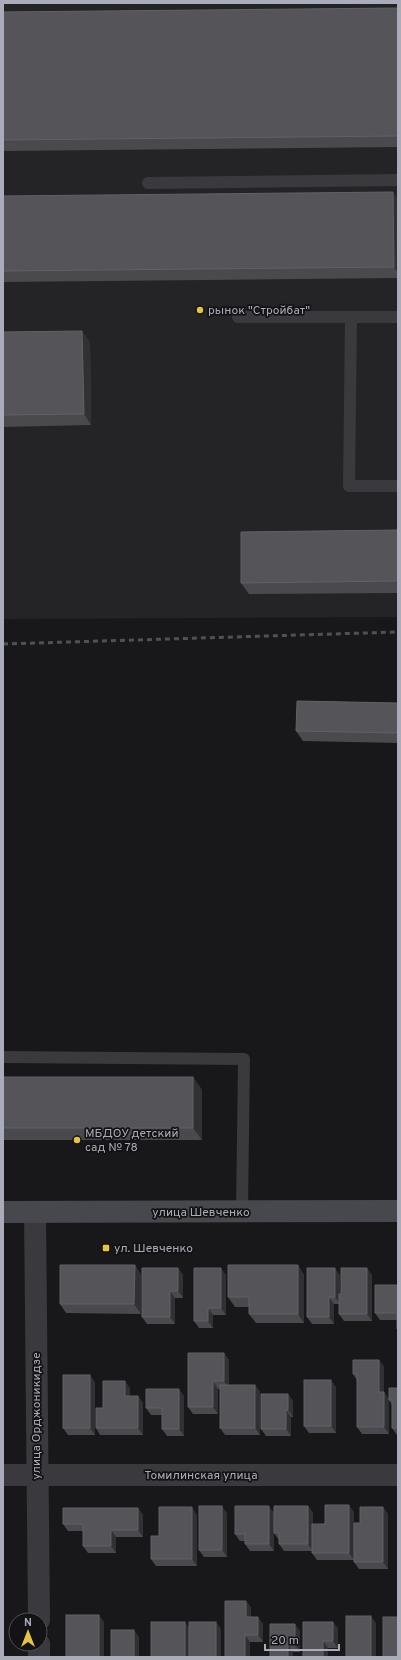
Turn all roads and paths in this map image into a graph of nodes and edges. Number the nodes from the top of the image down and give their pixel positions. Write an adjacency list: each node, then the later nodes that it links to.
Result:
1 (398, 180): 2 (lane)
2 (148, 183)
3 (238, 317): 4 (lane)
4 (351, 317): 5 (lane); 6 (lane)
5 (398, 317)
6 (398, 486)
7 (3, 1057): 11 (lane)
8 (398, 1211): 11 (main road, улица Шевченко)
9 (3, 1212): 10 (main road, улица Шевченко)
10 (35, 1212): 11 (main road, улица Шевченко); 12 (street, улица Орджоникидзе)
11 (242, 1212)
12 (37, 1475): 13 (street, Томилинская улица); 14 (street, Томилинская улица); 15 (street, улица Орджоникидзе)
13 (398, 1475)
14 (3, 1476)
15 (39, 1612)

